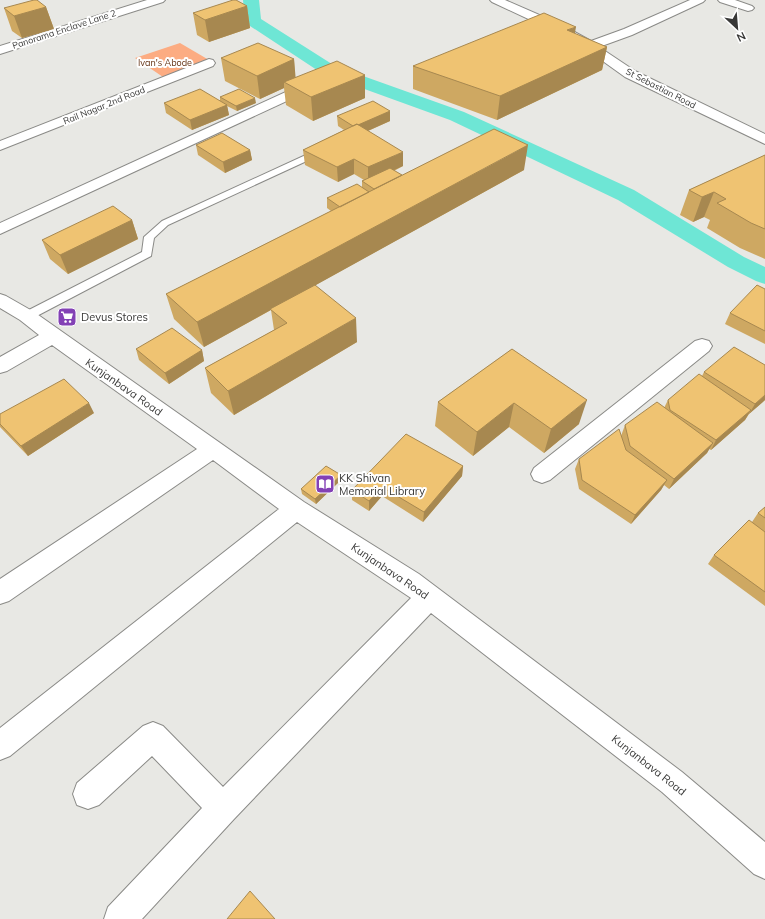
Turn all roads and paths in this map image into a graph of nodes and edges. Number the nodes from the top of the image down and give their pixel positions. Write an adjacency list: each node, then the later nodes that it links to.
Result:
1 (115, 0): 7 (street, Panorama Enclave Lane 2)
2 (159, 0): 7 (street, Panorama Enclave Lane 2)
3 (496, 0): 8 (street, St Sebastian Road)
4 (698, 0): 8 (street)
5 (724, 0): 6 (street)
6 (748, 8)
7 (128, 9): 9 (street, Panorama Enclave Lane 2)
8 (590, 46): 12 (street, St Sebastian Road)
9 (0, 50)
10 (209, 63): 13 (street, Rail Nagar 2nd Road)
11 (319, 81): 15 (street)
12 (765, 140)
13 (0, 146)
14 (328, 147): 17 (lane)
15 (0, 229)
16 (0, 300): 17 (street, Kunjanbava Road)
17 (28, 316): 18 (street, Kunjanbava Road)
18 (52, 336): 20 (street); 21 (street, Kunjanbava Road)
19 (702, 346): 22 (street)
20 (0, 366)
21 (213, 449): 23 (street, Kunjanbava Road); 24 (street)
22 (542, 474)
23 (296, 509): 25 (street, Kunjanbava Road); 26 (street)
24 (0, 593)
25 (429, 597): 28 (street); 29 (street, Kunjanbava Road)
26 (0, 746)
27 (88, 794): 28 (street)
28 (223, 808): 30 (street)
29 (765, 863)
30 (120, 919)

